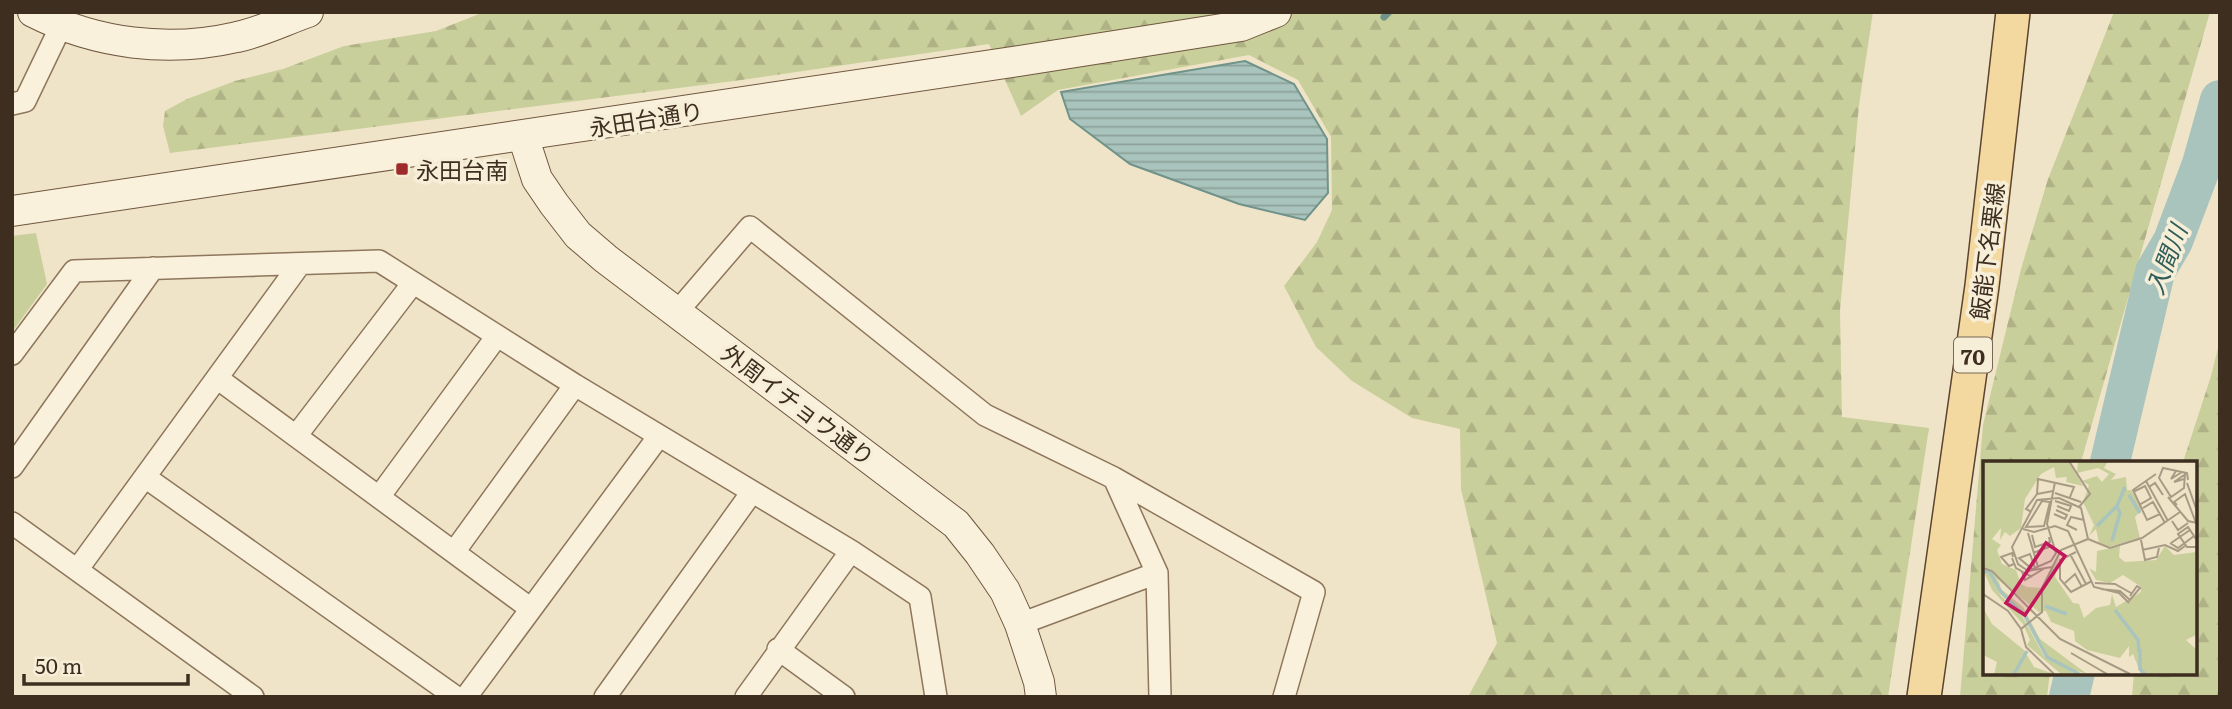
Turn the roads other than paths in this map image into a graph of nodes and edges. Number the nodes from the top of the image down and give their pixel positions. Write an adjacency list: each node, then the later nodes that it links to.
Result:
1 (33, 12): 5 (street)
2 (308, 12): 5 (street)
3 (1276, 12): 7 (street, 永田台通り)
4 (2013, 12): 42 (main road, 飯能下名栗線 / 70)
5 (61, 26): 6 (street)
6 (12, 104)
7 (523, 136): 8 (street, 永田台通り); 12 (street, 外周イチョウ通り)
8 (12, 211)
9 (300, 264): 10 (street); 11 (street); 15 (street)
10 (153, 268): 14 (street); 19 (street)
11 (413, 283): 13 (street); 17 (street)
12 (677, 312): 21 (street); 30 (street, 外周イチョウ通り)
13 (497, 336): 16 (street); 23 (street)
14 (12, 354)
15 (217, 378): 17 (street); 20 (street)
16 (575, 385): 18 (street); 26 (street)
17 (296, 436): 23 (street)
18 (659, 436): 22 (street); 29 (street)
19 (12, 467)
20 (145, 477): 27 (street); 33 (street)
21 (1114, 478): 28 (street); 41 (street)
22 (752, 492): 25 (street); 35 (street)
23 (379, 497): 26 (street)
24 (12, 523): 27 (street)
25 (850, 551): 31 (street); 38 (street)
26 (454, 552): 29 (street)
27 (77, 570): 32 (street)
28 (1157, 573): 30 (street); 40 (street)
29 (531, 609): 34 (street)
30 (1020, 624): 39 (street, 外周イチョウ通り)
31 (778, 649): 36 (street); 37 (street)
32 (253, 697)
33 (456, 697)
34 (466, 697)
35 (605, 697)
36 (746, 697)
37 (844, 697)
38 (936, 697)
39 (1041, 697)
40 (1160, 697)
41 (1284, 697)
42 (1924, 697)

